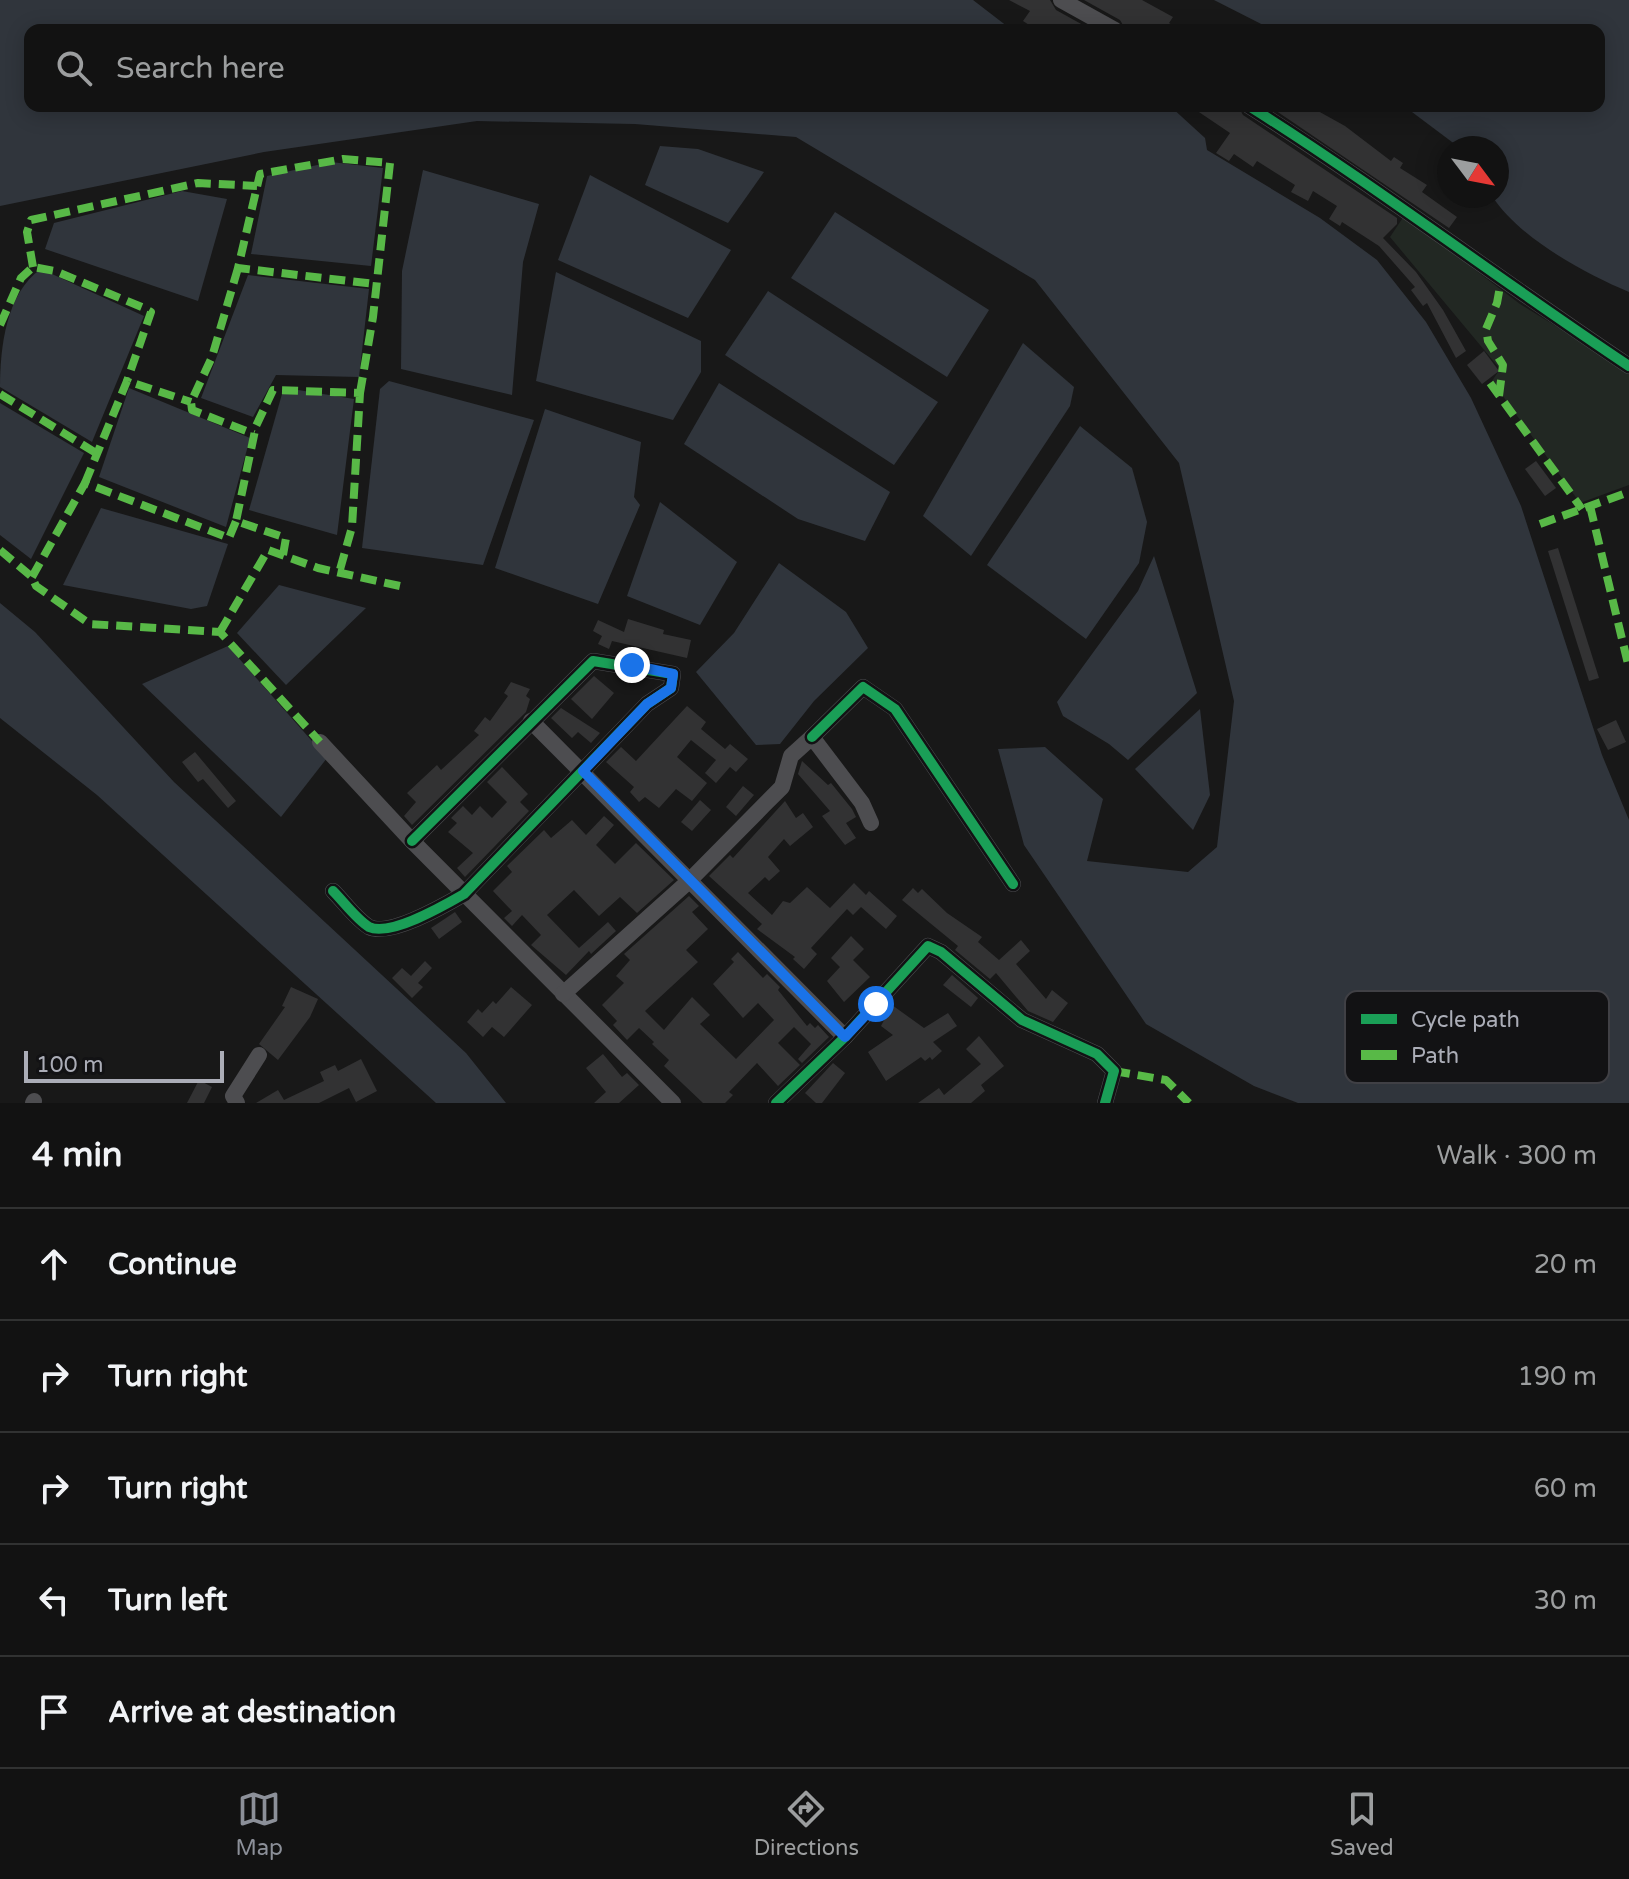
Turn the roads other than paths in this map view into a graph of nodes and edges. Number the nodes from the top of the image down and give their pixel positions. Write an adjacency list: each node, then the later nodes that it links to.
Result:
1 (1061, 0): 2 (street)
2 (1104, 24)
3 (1258, 112): 4 (street)
4 (1629, 366)
5 (531, 721): 8 (street); 8 (street); 10 (street)
6 (812, 737): 9 (street); 11 (street); 12 (street)
7 (320, 742): 10 (street)
8 (583, 771): 11 (street); 14 (street)
9 (871, 823)
10 (412, 841): 14 (street)
11 (689, 881): 15 (street); 16 (street)
12 (1013, 884)
13 (333, 891): 14 (street)
14 (464, 894): 15 (street)
15 (563, 994): 19 (street)
16 (845, 1037): 20 (street); 21 (street)
17 (259, 1055): 18 (street)
18 (237, 1103)
19 (673, 1103)
20 (776, 1103)
21 (1105, 1103)

